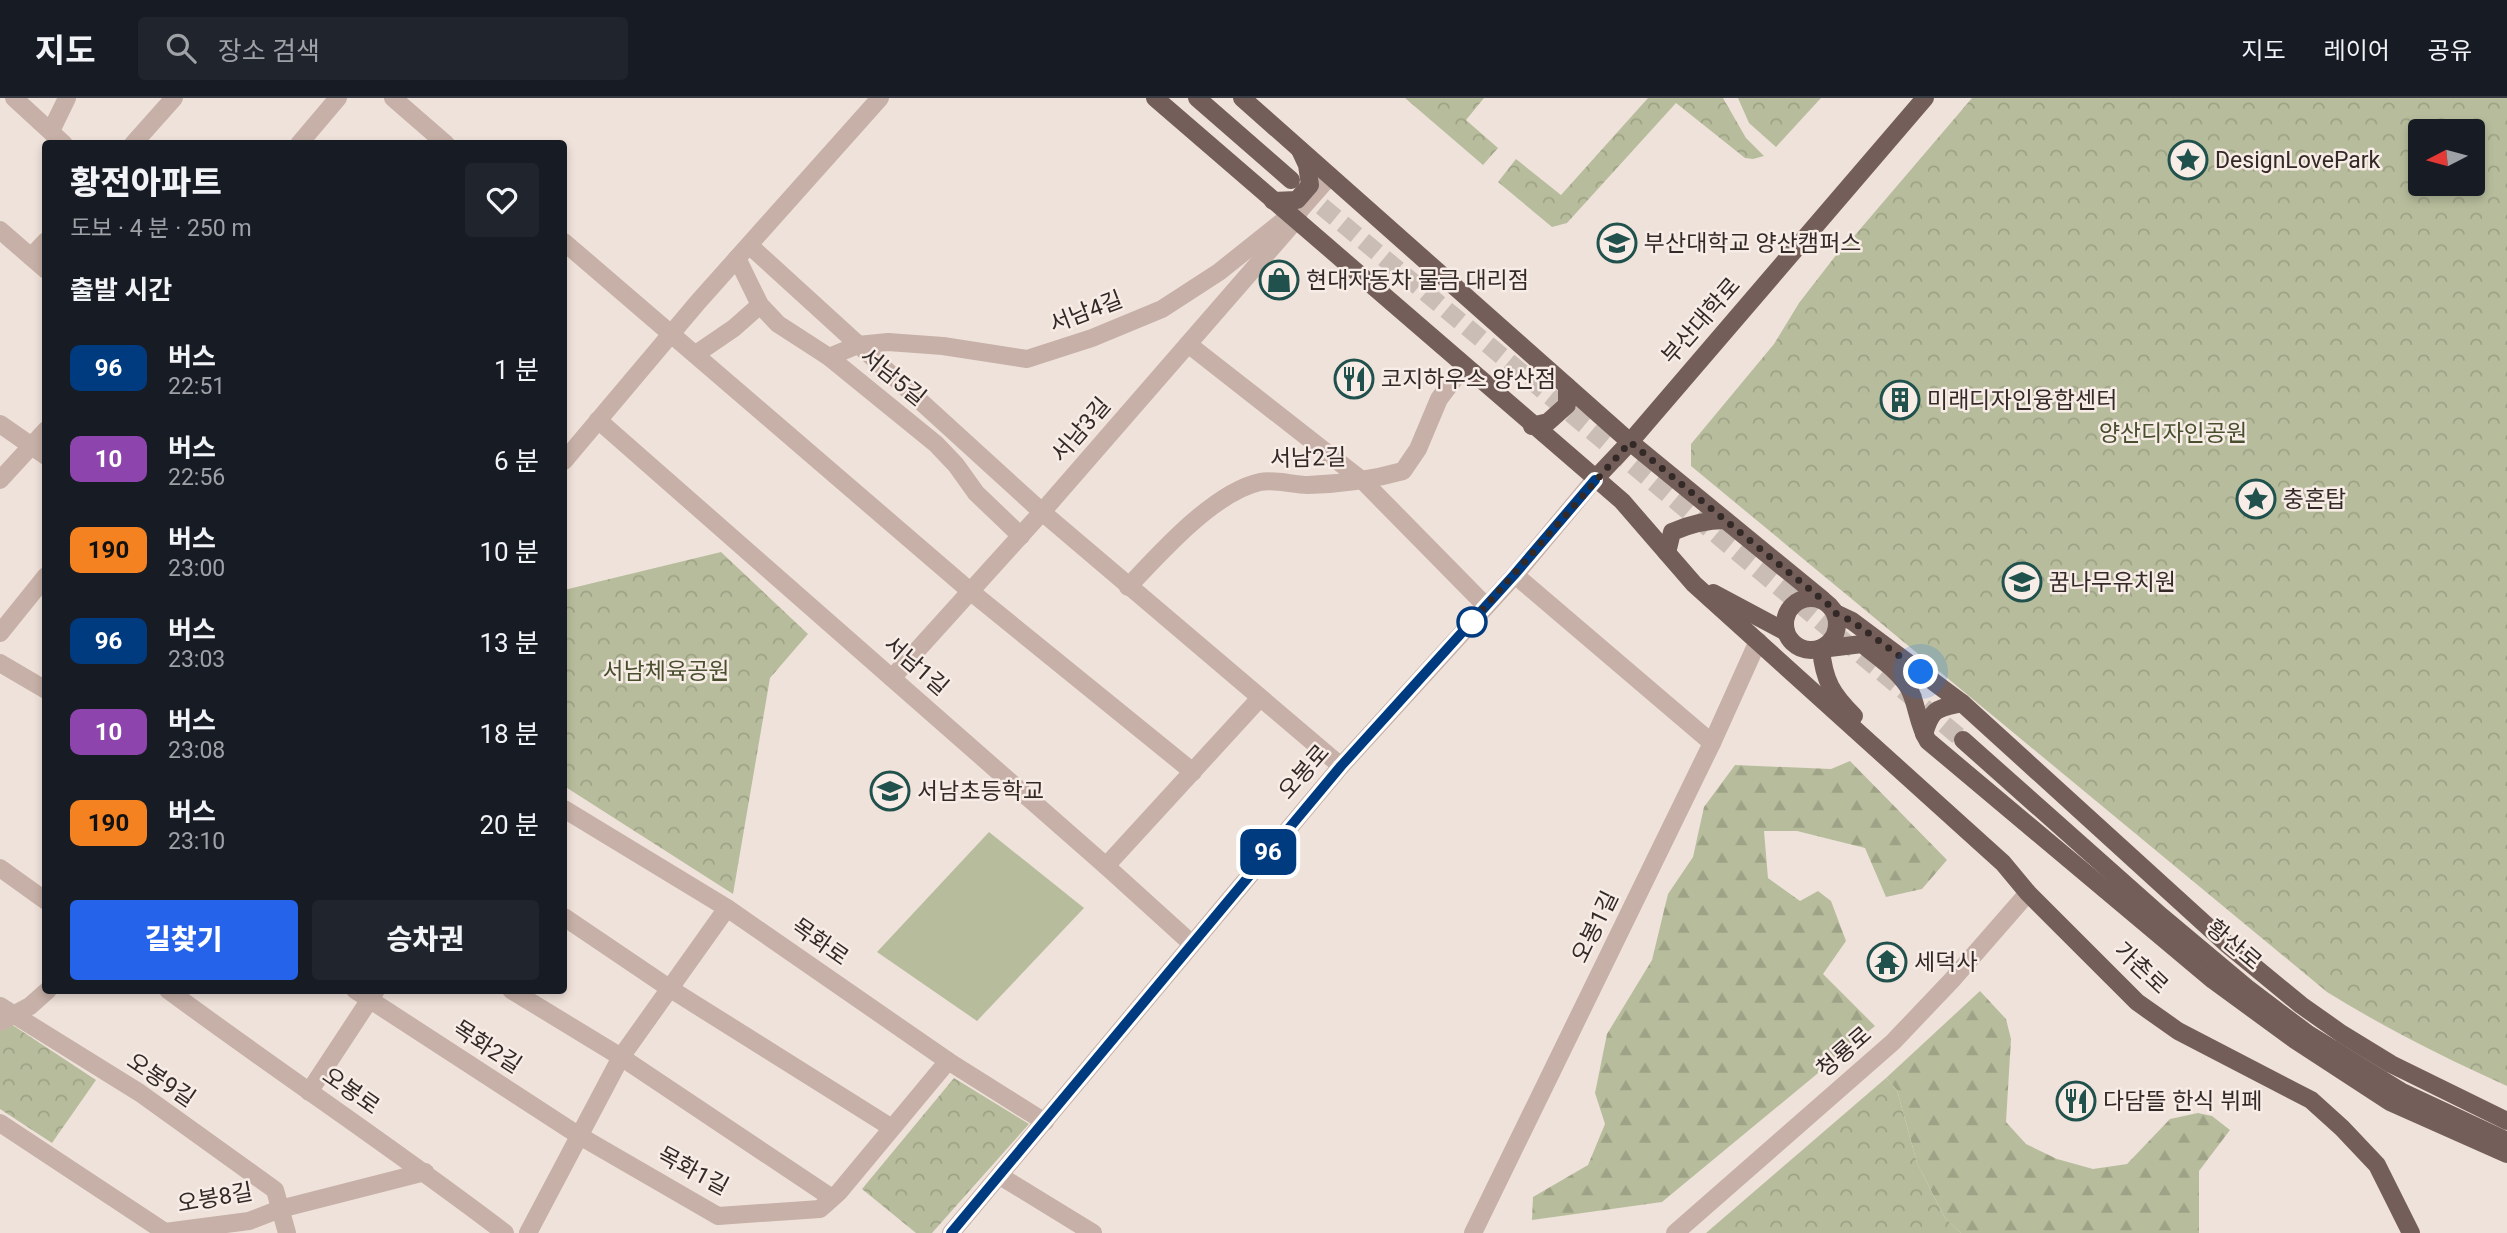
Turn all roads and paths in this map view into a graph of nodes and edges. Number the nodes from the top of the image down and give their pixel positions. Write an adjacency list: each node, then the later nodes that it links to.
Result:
1 (14, 98): 11 (street)
2 (67, 98): 11 (street)
3 (174, 98): 13 (street)
4 (338, 98): 14 (street)
5 (393, 98): 15 (street)
6 (880, 98): 24 (street)
7 (1155, 98): 19 (main road, 가촌로)
8 (1197, 98): 18 (main road)
9 (1242, 98): 16 (main road)
10 (1925, 98): 38 (main road, 부산대학로)
11 (51, 131): 12 (street)
12 (60, 140)
13 (137, 140)
14 (302, 140)
15 (441, 140)
16 (1300, 149): 17 (main road); 19 (main road)
17 (1330, 176): 20 (street); 34 (main road)
18 (1291, 180)
19 (1273, 201): 20 (main road, 가촌로)
20 (1294, 215): 29 (street, 서남3길); 30 (street, 서남4길); 33 (main road, 가촌로)
21 (0, 230): 25 (street)
22 (42, 245): 25 (street)
23 (567, 245): 28 (street)
24 (743, 251): 27 (street, 서남5길); 28 (street); 30 (street, 서남5길)
25 (31, 257): 26 (street)
26 (42, 267)
27 (760, 305): 31 (street); 32 (street, 서남5길)
28 (672, 333): 31 (street); 35 (street)
29 (1188, 344): 43 (street); 44 (street, 서남3길)
30 (858, 345): 32 (street, 서남4길); 44 (street, 서남5길)
31 (696, 354): 52 (street)
32 (829, 357): 46 (street, 서남5길)
33 (1464, 366): 37 (main road, 가촌로); 43 (street, 서남2길)
34 (1567, 386): 37 (main road); 38 (main road)
35 (598, 420): 40 (street); 60 (street, 서남1길)
36 (0, 424): 39 (street)
37 (1532, 426): 42 (main road, 가촌로)
38 (1630, 442): 42 (main road, 부산대학로); 45 (main road)
39 (38, 451): 41 (street)
40 (567, 457)
41 (0, 480)
42 (1595, 480): 47 (main road, 가촌로); 48 (street, 오봉로)
43 (1363, 481): 51 (street, 서남2길); 53 (street)
44 (1042, 512): 46 (street, 서남3길); 51 (street)
45 (1725, 520): 47 (main road); 54 (main road)
46 (1021, 536): 52 (street, 서남3길)
47 (1667, 553): 50 (main road, 가촌로)
48 (1514, 575): 53 (street, 오봉로); 66 (street)
49 (42, 581): 56 (street)
50 (1694, 584): 55 (main road); 57 (main road, 가촌로)
51 (1128, 587): 62 (street)
52 (970, 591): 60 (street, 서남3길); 68 (street)
53 (1486, 606): 67 (street, 오봉로)
54 (1829, 607): 55 (main road); 58 (main road); 63 (main road)
55 (1786, 632): 58 (main road)
56 (0, 633)
57 (1758, 641): 66 (street, 오봉1길); 69 (main road, 가촌로)
58 (1821, 649): 64 (main road); 69 (main road)
59 (0, 663): 61 (street)
60 (892, 678): 71 (street, 서남1길)
61 (42, 688)
62 (1260, 698): 67 (street); 68 (street)
63 (1962, 703): 64 (main road); 87 (main road)
64 (1924, 734): 93 (main road)
65 (1963, 740): 92 (main road, 황산로)
66 (1712, 743): 103 (street, 오봉1길)
67 (1341, 766): 77 (street, 오봉로)
68 (1193, 772): 71 (street)
69 (1936, 803): 73 (main road, 가촌로)
70 (567, 811): 75 (street, 목화로)
71 (1106, 866): 77 (street, 서남1길)
72 (0, 868): 74 (street)
73 (2028, 893): 104 (street, 청룡로); 105 (main road, 가촌로)
74 (42, 898)
75 (727, 908): 78 (street); 85 (street, 목화로)
76 (567, 919): 78 (street)
77 (1191, 943): 88 (street, 오봉로)
78 (669, 988): 84 (street); 90 (street)
79 (44, 994): 83 (street)
80 (174, 994): 86 (street, 오봉로)
81 (367, 994): 86 (street); 91 (street, 목화2길)
82 (518, 994): 84 (street)
83 (5, 1014): 97 (street, 오봉9길)
84 (621, 1057): 91 (street); 96 (street)
85 (948, 1061): 88 (street, 목화로); 90 (street, 목화1길)
86 (309, 1092): 94 (street, 오봉로)
87 (2507, 1121)
88 (1045, 1122): 95 (street, 오봉로)
89 (0, 1123): 97 (street, 오봉8길)
90 (892, 1128): 96 (street, 목화1길)
91 (578, 1135): 96 (street, 목화1길); 100 (street)
92 (2507, 1142)
93 (2507, 1154)
94 (425, 1172): 97 (street, 오봉8길); 99 (street, 오봉로)
95 (1000, 1176): 101 (street, 오봉로); 102 (street)
96 (832, 1198)
97 (280, 1209): 98 (street, 오봉9길)
98 (287, 1233)
99 (505, 1233)
100 (528, 1233)
101 (951, 1233)
102 (1093, 1233)
103 (1473, 1233)
104 (1675, 1233)
105 (2411, 1233)

